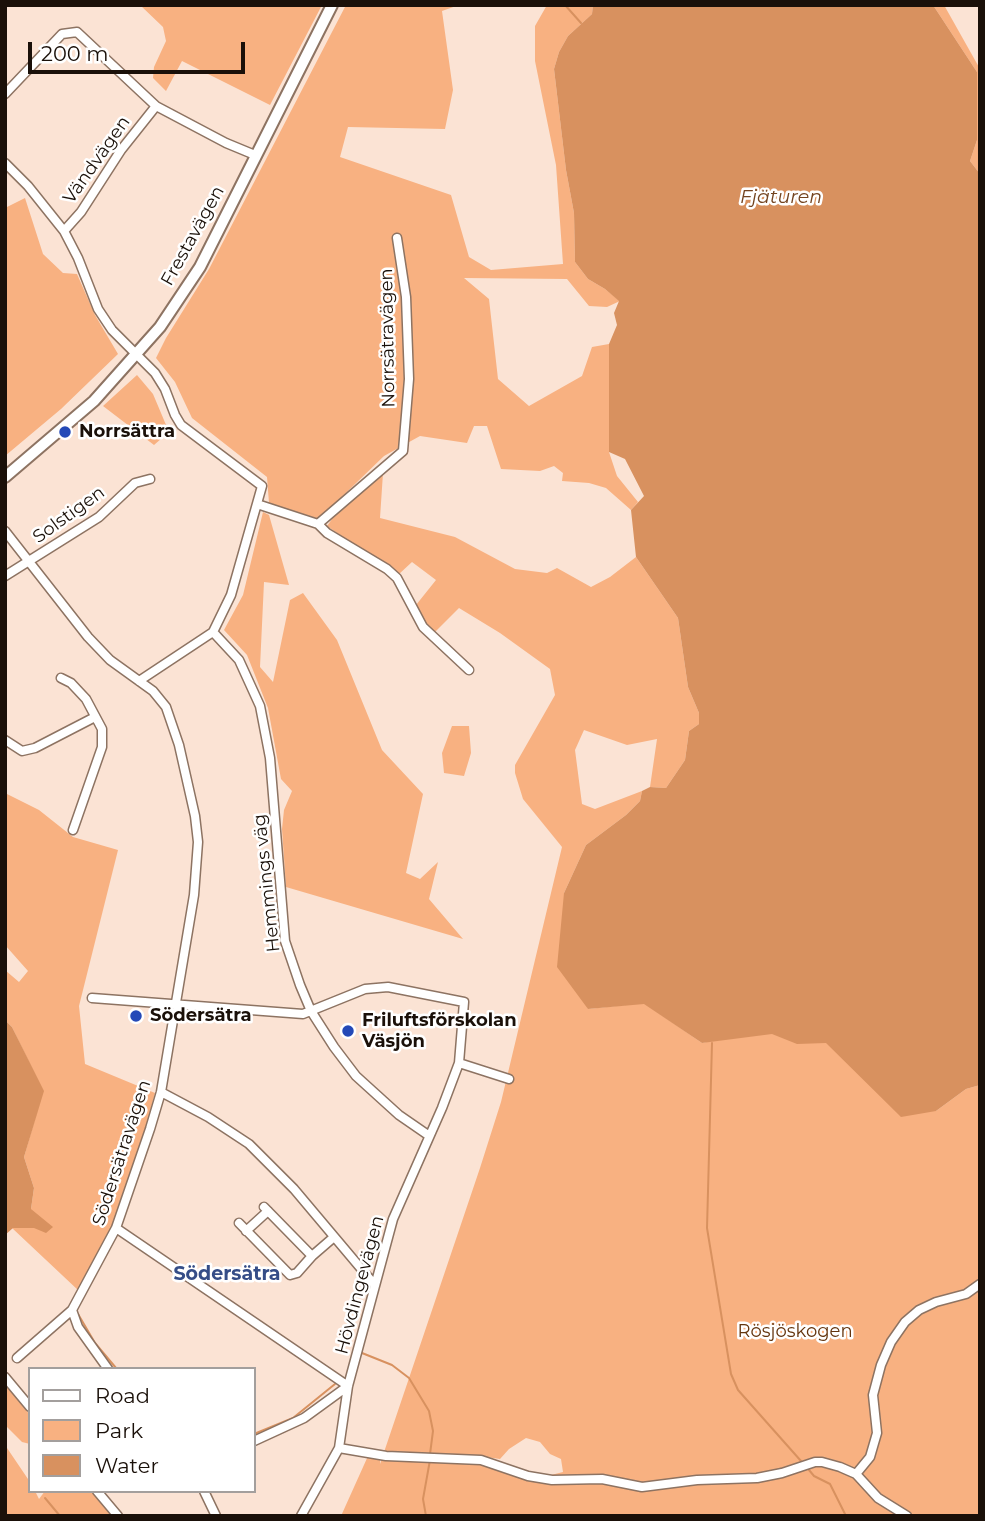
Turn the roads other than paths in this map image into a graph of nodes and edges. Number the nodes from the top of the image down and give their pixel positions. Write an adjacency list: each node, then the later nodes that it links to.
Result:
1 (331, 5): 4 (street, Frestavägen)
2 (5, 94): 3 (street)
3 (156, 106): 4 (street); 6 (street, Vändvägen)
4 (255, 155): 8 (street, Frestavägen)
5 (5, 163): 6 (street)
6 (64, 231): 8 (street)
7 (397, 238): 12 (street, Norrsätravägen)
8 (138, 354): 9 (street, Frestavägen); 11 (street)
9 (5, 477)
10 (150, 479): 14 (street, Solstigen)
11 (257, 504): 12 (street); 16 (street)
12 (318, 524): 17 (street)
13 (5, 531): 14 (street, Södersätravägen)
14 (29, 561): 15 (street, Solstigen); 19 (street, Södersätravägen)
15 (5, 576)
16 (213, 632): 19 (street); 25 (street, Hemmings väg)
17 (469, 670)
18 (61, 678): 20 (street)
19 (139, 681): 24 (street, Södersätravägen)
20 (95, 717): 21 (street); 22 (street)
21 (5, 740)
22 (73, 830)
23 (92, 998): 24 (street)
24 (176, 1005): 25 (street); 28 (street, Södersätravägen)
25 (311, 1011): 26 (street, Hövdingevägen); 29 (street, Hemmings väg)
26 (459, 1063): 27 (street); 29 (street, Hövdingevägen)
27 (509, 1079)
28 (161, 1092): 31 (street, Södersätravägen); 33 (street)
29 (428, 1135): 35 (street, Hövdingevägen)
30 (239, 1223): 32 (street)
31 (116, 1228): 37 (street, Södersätravägen); 41 (street)
32 (246, 1231): 34 (street); 34 (street)
33 (334, 1237): 34 (street); 35 (street)
34 (312, 1256)
35 (374, 1284): 41 (street, Hövdingevägen)
36 (980, 1284): 45 (street)
37 (72, 1310): 38 (street, Södersätravägen); 39 (street)
38 (17, 1358)
39 (107, 1367)
40 (5, 1377): 42 (street)
41 (348, 1386): 43 (street); 44 (street, Hövdingevägen)
42 (28, 1405)
43 (256, 1439)
44 (340, 1448): 45 (street); 50 (street, Hövdingevägen)
45 (856, 1474): 51 (street)
46 (99, 1493): 48 (street)
47 (205, 1493): 49 (street)
48 (118, 1516)
49 (216, 1516)
50 (301, 1516)
51 (907, 1516)

